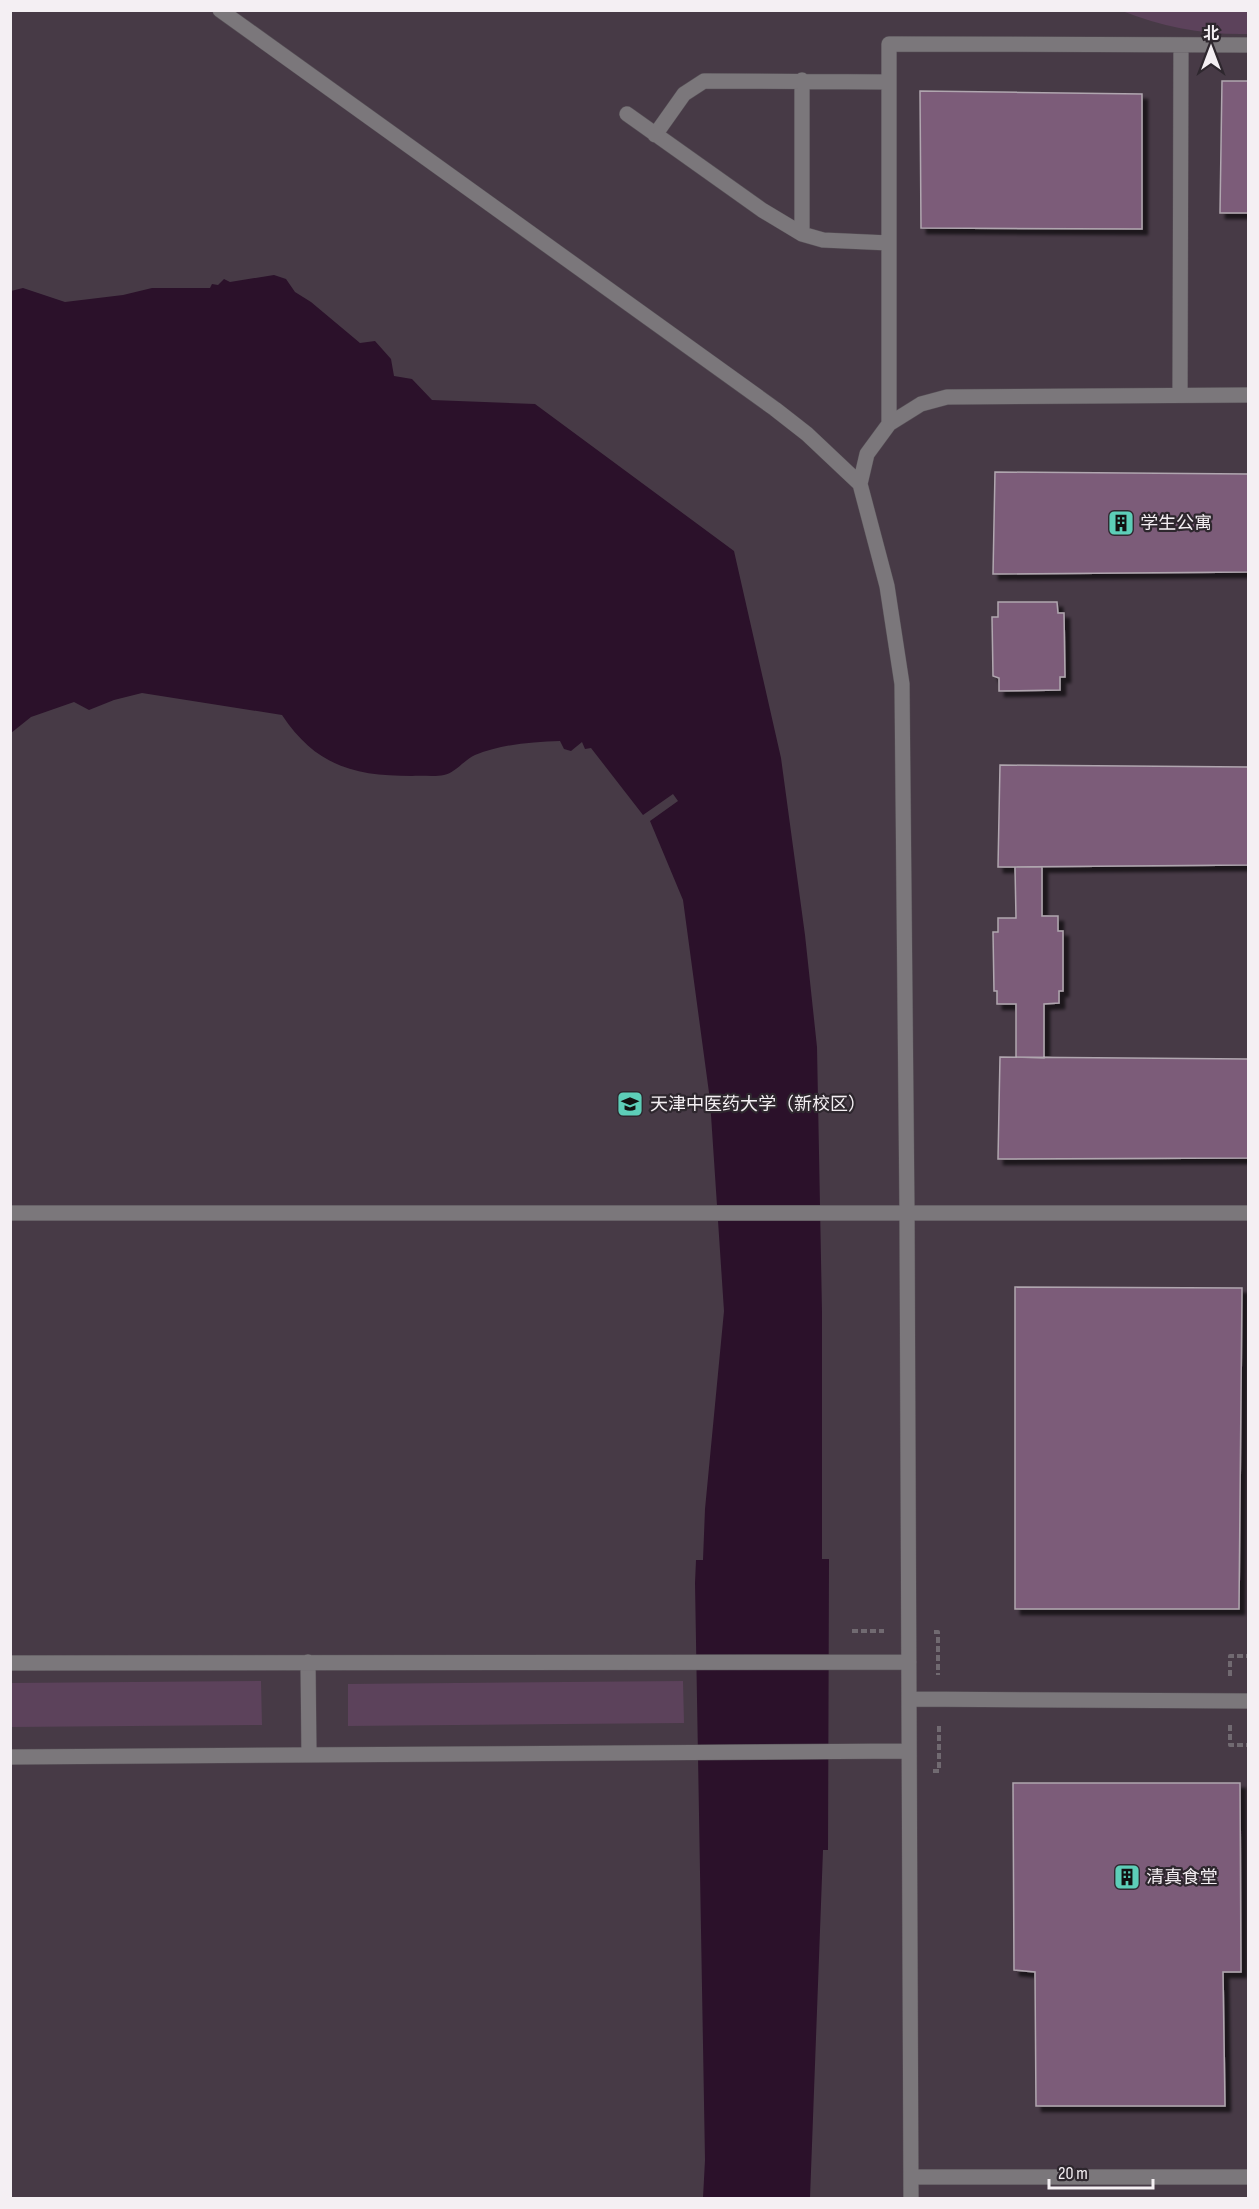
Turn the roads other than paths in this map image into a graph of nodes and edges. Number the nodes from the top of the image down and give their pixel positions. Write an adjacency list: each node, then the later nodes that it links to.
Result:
1 (220, 10): 13 (lane)
2 (1181, 45): 3 (lane); 5 (lane); 10 (lane)
3 (1248, 45)
4 (802, 80): 5 (lane); 7 (lane); 8 (lane)
5 (889, 82): 9 (lane)
6 (627, 114): 7 (lane)
7 (655, 135): 8 (lane)
8 (802, 234): 9 (lane)
9 (890, 243): 12 (lane)
10 (1180, 395): 11 (lane); 12 (lane)
11 (1248, 395)
12 (889, 424): 13 (lane)
13 (860, 484): 14 (lane)
14 (907, 1211): 15 (lane); 16 (lane); 18 (lane)
15 (10, 1213)
16 (1248, 1213)
17 (308, 1662): 18 (lane); 19 (lane); 23 (lane)
18 (909, 1662): 20 (lane)
19 (10, 1663)
20 (909, 1699): 21 (lane); 22 (lane)
21 (1248, 1701)
22 (909, 1751): 23 (lane); 25 (lane)
23 (309, 1754): 24 (lane)
24 (10, 1757)
25 (911, 2177): 26 (lane); 27 (lane)
26 (1248, 2177)
27 (911, 2199)

